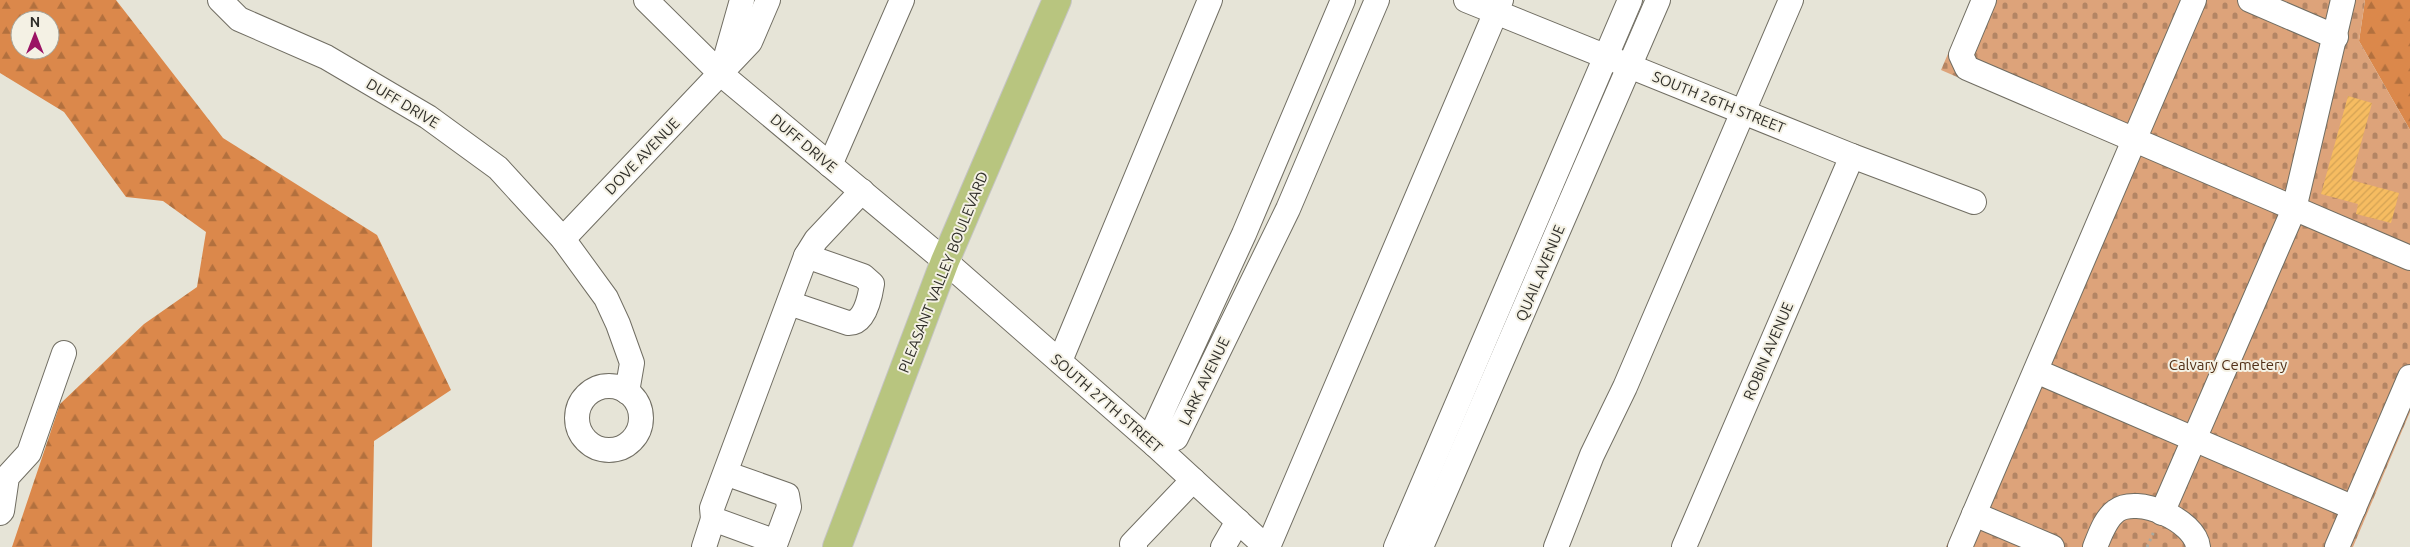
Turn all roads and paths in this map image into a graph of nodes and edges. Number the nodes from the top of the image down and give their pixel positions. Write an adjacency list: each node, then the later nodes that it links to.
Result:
1 (220, 0): 30 (street, DUFF DRIVE)
2 (646, 0): 22 (street, DUFF DRIVE)
3 (742, 0): 22 (street, DOVE AVENUE)
4 (768, 0): 22 (street, DOVE AVENUE)
5 (902, 0): 26 (street)
6 (1057, 0): 35 (main road, PLEASANT VALLEY BOULEVARD)
7 (1210, 0): 38 (street)
8 (1343, 0): 43 (street, LARK AVENUE)
9 (1377, 0): 43 (street, LARK AVENUE)
10 (1466, 0): 18 (street, SOUTH 26TH STREET)
11 (1630, 0): 20 (street, QUAIL AVENUE)
12 (1658, 0): 21 (street, QUAIL AVENUE)
13 (1791, 0): 23 (street)
14 (1984, 0): 24 (street)
15 (2194, 0): 24 (street)
16 (2250, 0): 19 (street)
17 (2343, 0): 19 (street)
18 (1499, 6): 20 (street, SOUTH 26TH STREET); 58 (street)
19 (2336, 37): 29 (street)
20 (1605, 57): 21 (street, SOUTH 26TH STREET); 31 (street, QUAIL AVENUE)
21 (1629, 66): 23 (street, SOUTH 26TH STREET); 32 (street, QUAIL AVENUE)
22 (722, 74): 26 (street, DUFF DRIVE); 30 (street, DOVE AVENUE)
23 (1742, 111): 25 (street, SOUTH 26TH STREET); 61 (street)
24 (2134, 140): 29 (street); 39 (street)
25 (1852, 156): 28 (street, SOUTH 26TH STREET); 62 (street, ROBIN AVENUE)
26 (830, 165): 27 (street, DUFF DRIVE)
27 (862, 191): 33 (street); 35 (street, DUFF DRIVE)
28 (1974, 202)
29 (2294, 209): 34 (street); 42 (street)
30 (563, 239): 41 (street, DUFF DRIVE)
31 (1525, 245): 32 (street); 59 (street, QUAIL AVENUE)
32 (1548, 254): 60 (street, QUAIL AVENUE)
33 (806, 256): 36 (street); 36 (street)
34 (2410, 258)
35 (945, 262): 38 (street, SOUTH 27TH STREET); 55 (main road, PLEASANT VALLEY BOULEVARD)
36 (789, 303): 44 (street)
37 (64, 353): 45 (street)
38 (1060, 361): 43 (street, SOUTH 27TH STREET)
39 (2036, 371): 42 (street); 50 (street)
40 (2410, 376): 47 (street)
41 (627, 392)
42 (2194, 438): 47 (street); 49 (street)
43 (1155, 445): 46 (street, SOUTH 27TH STREET)
44 (724, 473): 51 (street); 53 (street)
45 (4, 477): 48 (street)
46 (1194, 480): 52 (street, SOUTH 27TH STREET); 56 (street)
47 (2354, 508): 67 (street)
48 (0, 513)
49 (2162, 513): 65 (street); 66 (street)
50 (1974, 514): 63 (street); 64 (street)
51 (713, 519): 53 (street); 54 (street)
52 (1238, 521): 57 (street); 58 (street, SOUTH 27TH STREET)
53 (775, 544)
54 (704, 547)
55 (836, 547)
56 (1135, 547)
57 (1223, 547)
58 (1267, 547)
59 (1396, 547)
60 (1422, 547)
61 (1556, 547)
62 (1684, 547)
63 (1960, 547)
64 (2052, 547)
65 (2095, 547)
66 (2198, 547)
67 (2337, 547)

